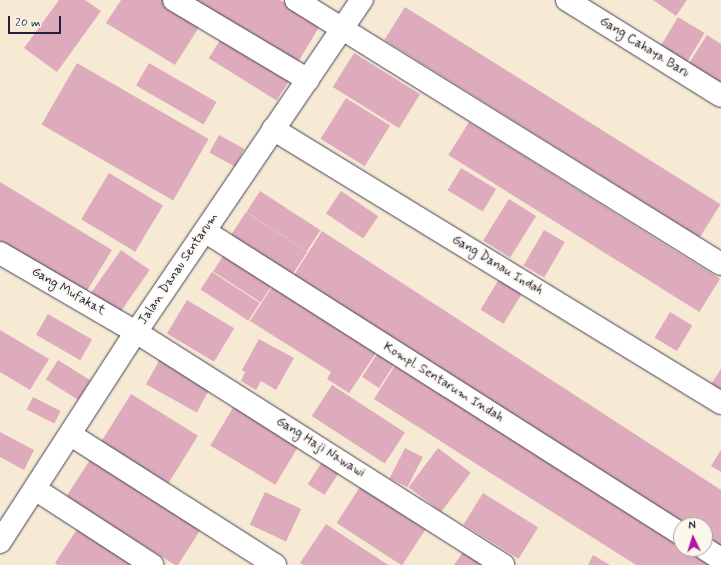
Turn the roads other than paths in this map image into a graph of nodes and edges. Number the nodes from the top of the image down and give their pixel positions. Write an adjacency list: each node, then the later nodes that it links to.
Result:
1 (174, 0): 6 (street)
2 (296, 0): 5 (street)
3 (362, 0): 5 (street, Jalan Danau Sentarum)
4 (568, 0): 7 (street, Gang Cahaya Baru)
5 (343, 29): 6 (street, Jalan Danau Sentarum); 11 (street)
6 (308, 80): 8 (street, Jalan Danau Sentarum)
7 (721, 96)
8 (272, 129): 9 (street, Jalan Danau Sentarum); 13 (street, Gang Danau Indah)
9 (206, 232): 12 (street, Jalan Danau Sentarum); 16 (street, Kompl. Sentarum Indah)
10 (0, 253): 12 (street, Gang Mufakat)
11 (721, 264)
12 (136, 332): 14 (street, Jalan Danau Sentarum); 20 (street, Gang Haji Nawawi)
13 (721, 403)
14 (71, 435): 15 (street, Jalan Danau Sentarum); 19 (street)
15 (35, 489): 17 (street, Jalan Danau Sentarum); 18 (street)
16 (673, 529)
17 (0, 542)
18 (152, 565)
19 (275, 565)
20 (503, 565)

